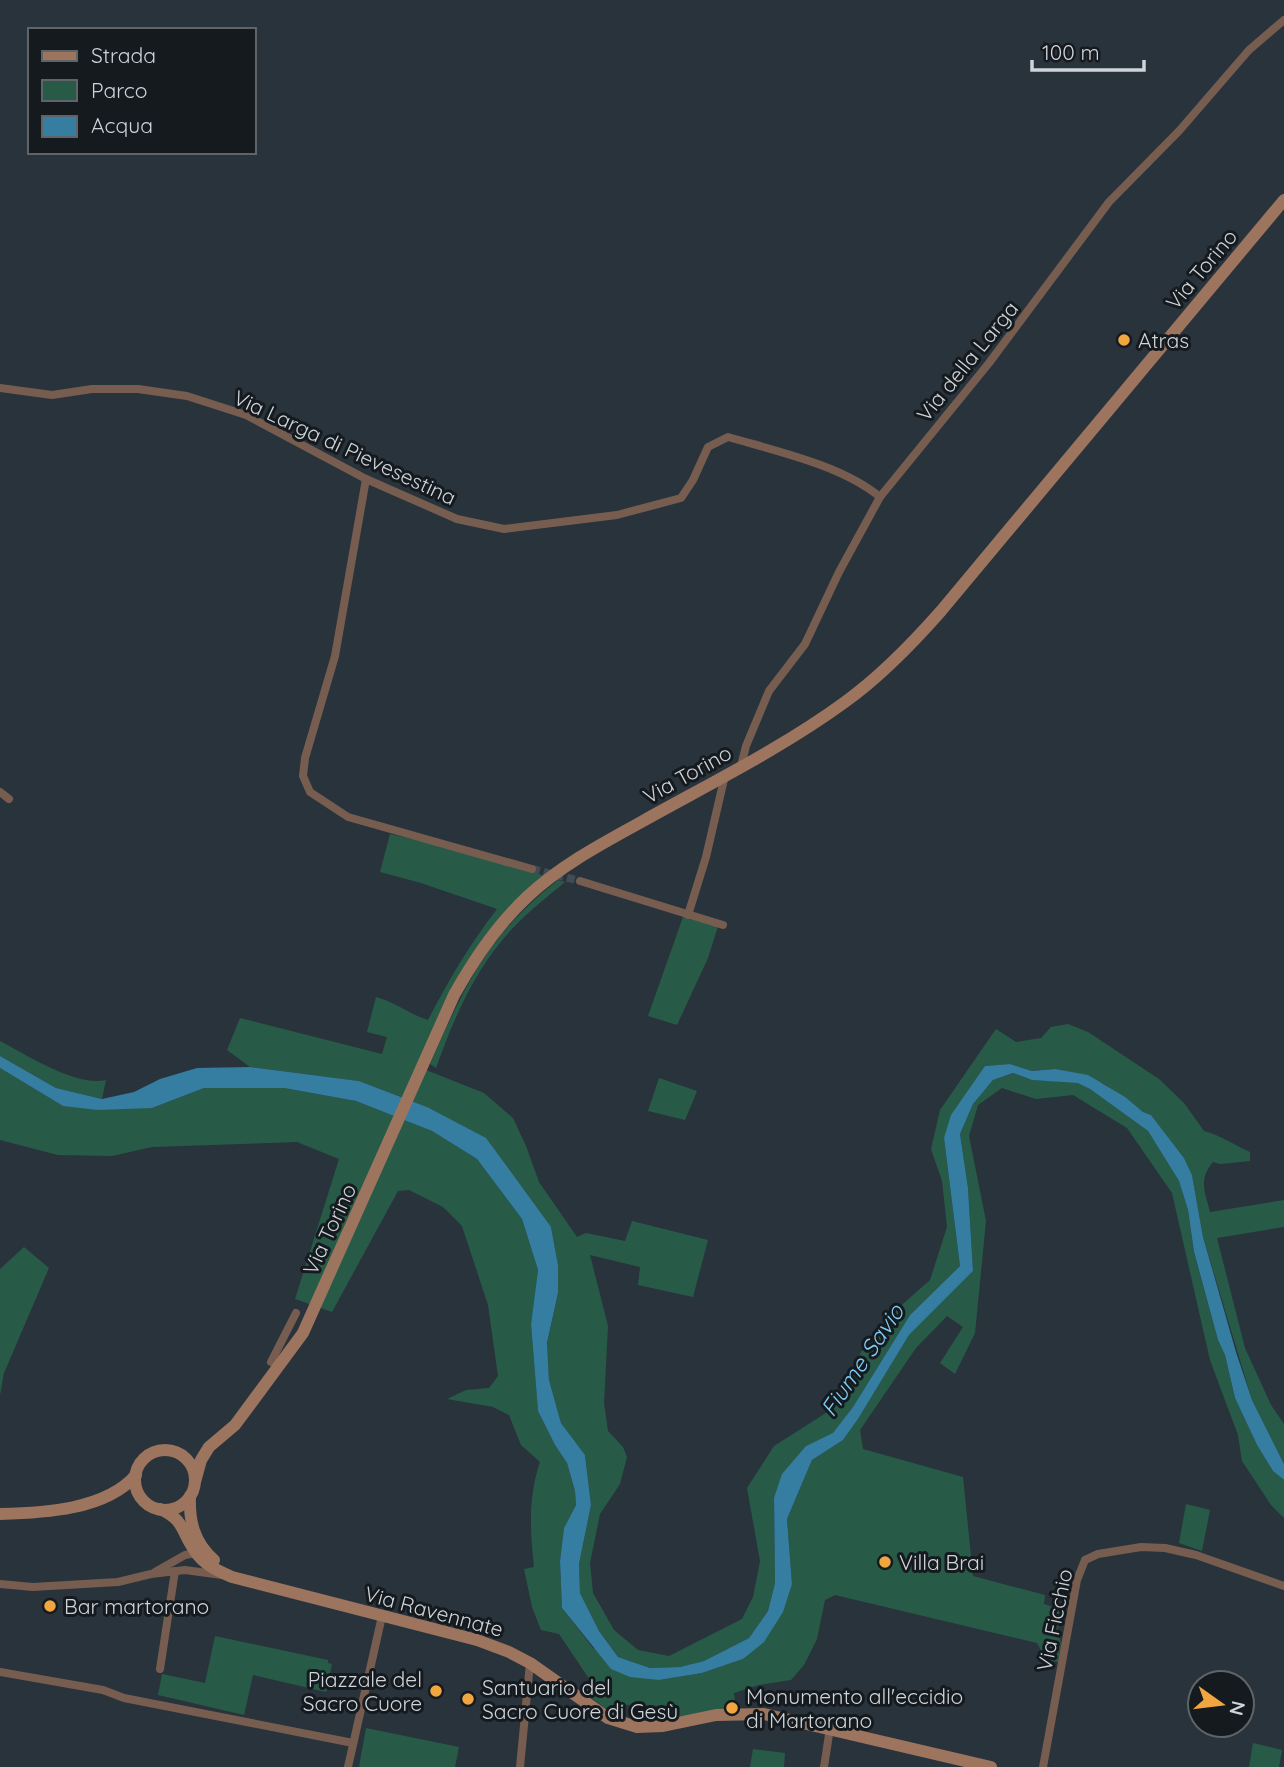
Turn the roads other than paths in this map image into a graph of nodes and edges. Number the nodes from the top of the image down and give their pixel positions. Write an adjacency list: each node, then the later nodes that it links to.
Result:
1 (1284, 20): 5 (street, Via della Larga)
2 (1284, 200): 6 (main road, Via Torino)
3 (0, 388): 4 (street, Via Larga di Pievesestina)
4 (366, 479): 5 (street, Via Larga di Pievesestina); 10 (street)
5 (880, 497): 6 (street, Via della Larga)
6 (741, 766): 7 (main road, Via Torino)
7 (725, 775): 12 (street); 16 (main road, Via Torino)
8 (0, 792): 9 (street)
9 (9, 799)
10 (532, 869)
11 (580, 881): 12 (street)
12 (688, 915): 13 (street)
13 (723, 925)
14 (296, 1313): 15 (street)
15 (284, 1339): 16 (street); 17 (street)
16 (287, 1356): 18 (main road, Via Torino)
17 (271, 1363)
18 (209, 1447): 19 (main road); 21 (main road, Via Torino)
19 (177, 1452): 20 (main road); 21 (main road)
20 (136, 1475): 23 (main road); 24 (main road)
21 (195, 1482): 22 (main road)
22 (190, 1496): 25 (main road); 28 (main road)
23 (106, 1497): 24 (main road); 26 (main road)
24 (146, 1503): 25 (main road)
25 (160, 1509): 27 (main road)
26 (0, 1514)
27 (188, 1538): 28 (main road); 29 (street)
28 (200, 1552): 29 (street, Via Ravennate); 30 (street); 33 (main road, Via Ravennate); 35 (main road, Via Ravennate)
29 (178, 1558): 32 (street, Via Ravennate)
30 (185, 1570): 31 (street, Via Ravennate); 33 (street, Via Ravennate)
31 (175, 1572): 32 (street, Via Ravennate); 39 (street)
32 (151, 1574): 34 (street, Via Ravennate)
33 (232, 1577): 35 (main road, Via Ravennate)
34 (0, 1584)
35 (261, 1584): 37 (main road, Via Ravennate)
36 (1284, 1586): 47 (street, Via Ficchio)
37 (382, 1616): 38 (main road, Via Ravennate); 42 (street)
38 (530, 1662): 41 (main road, Via Ravennate); 44 (street)
39 (160, 1669)
40 (0, 1672): 42 (street)
41 (830, 1728): 45 (street); 46 (main road, Via Ravennate)
42 (353, 1743): 43 (street)
43 (348, 1767)
44 (520, 1767)
45 (824, 1767)
46 (991, 1767)
47 (1042, 1767)

